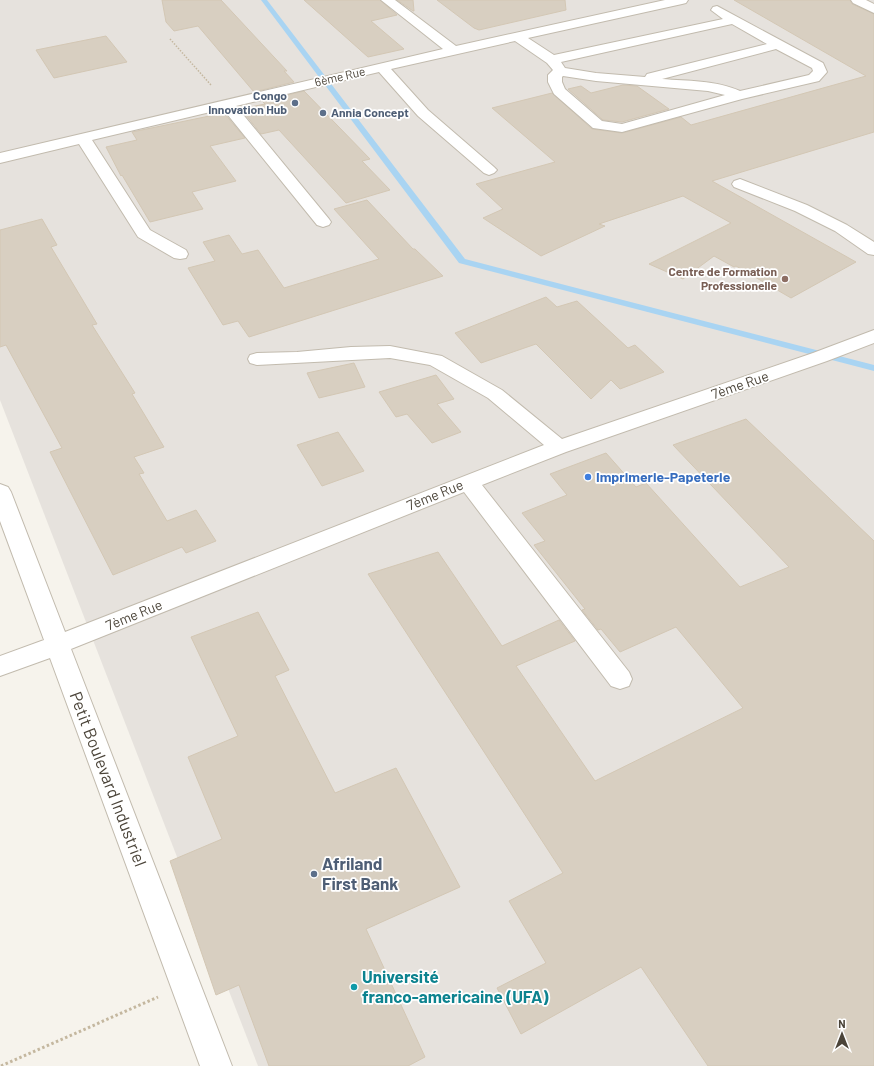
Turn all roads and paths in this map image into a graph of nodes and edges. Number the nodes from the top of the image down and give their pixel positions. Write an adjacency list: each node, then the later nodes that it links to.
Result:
1 (387, 0): 10 (street)
2 (682, 0): 7 (street, 6ème Rue)
3 (857, 0): 4 (street)
4 (874, 9)
5 (717, 10): 6 (street)
6 (734, 20): 9 (street); 11 (street)
7 (518, 37): 10 (street, 6ème Rue); 11 (street)
8 (170, 39): 15 (path)
9 (778, 45): 13 (street); 14 (street)
10 (454, 51): 12 (street, 6ème Rue)
11 (556, 65): 13 (street); 14 (street)
12 (382, 67): 15 (street, 6ème Rue); 18 (street)
13 (636, 81): 14 (street)
14 (738, 96)
15 (227, 104): 16 (street, 6ème Rue); 20 (street)
16 (83, 138): 17 (street, 6ème Rue); 22 (street)
17 (0, 158)
18 (489, 170)
19 (740, 184): 21 (street)
20 (323, 222)
21 (874, 250)
22 (180, 254)
23 (869, 338): 25 (street, 7ème Rue)
24 (257, 359): 25 (street)
25 (559, 447): 26 (street, 7ème Rue)
26 (468, 482): 28 (street, 7ème Rue); 30 (street)
27 (0, 492): 28 (street, Petit Boulevard Industriel)
28 (57, 645): 29 (street, 7ème Rue); 31 (street, Petit Boulevard Industriel)
29 (0, 666)
30 (620, 679)
31 (185, 985): 32 (path); 33 (street, Petit Boulevard Industriel)
32 (1, 1066)
33 (216, 1066)

